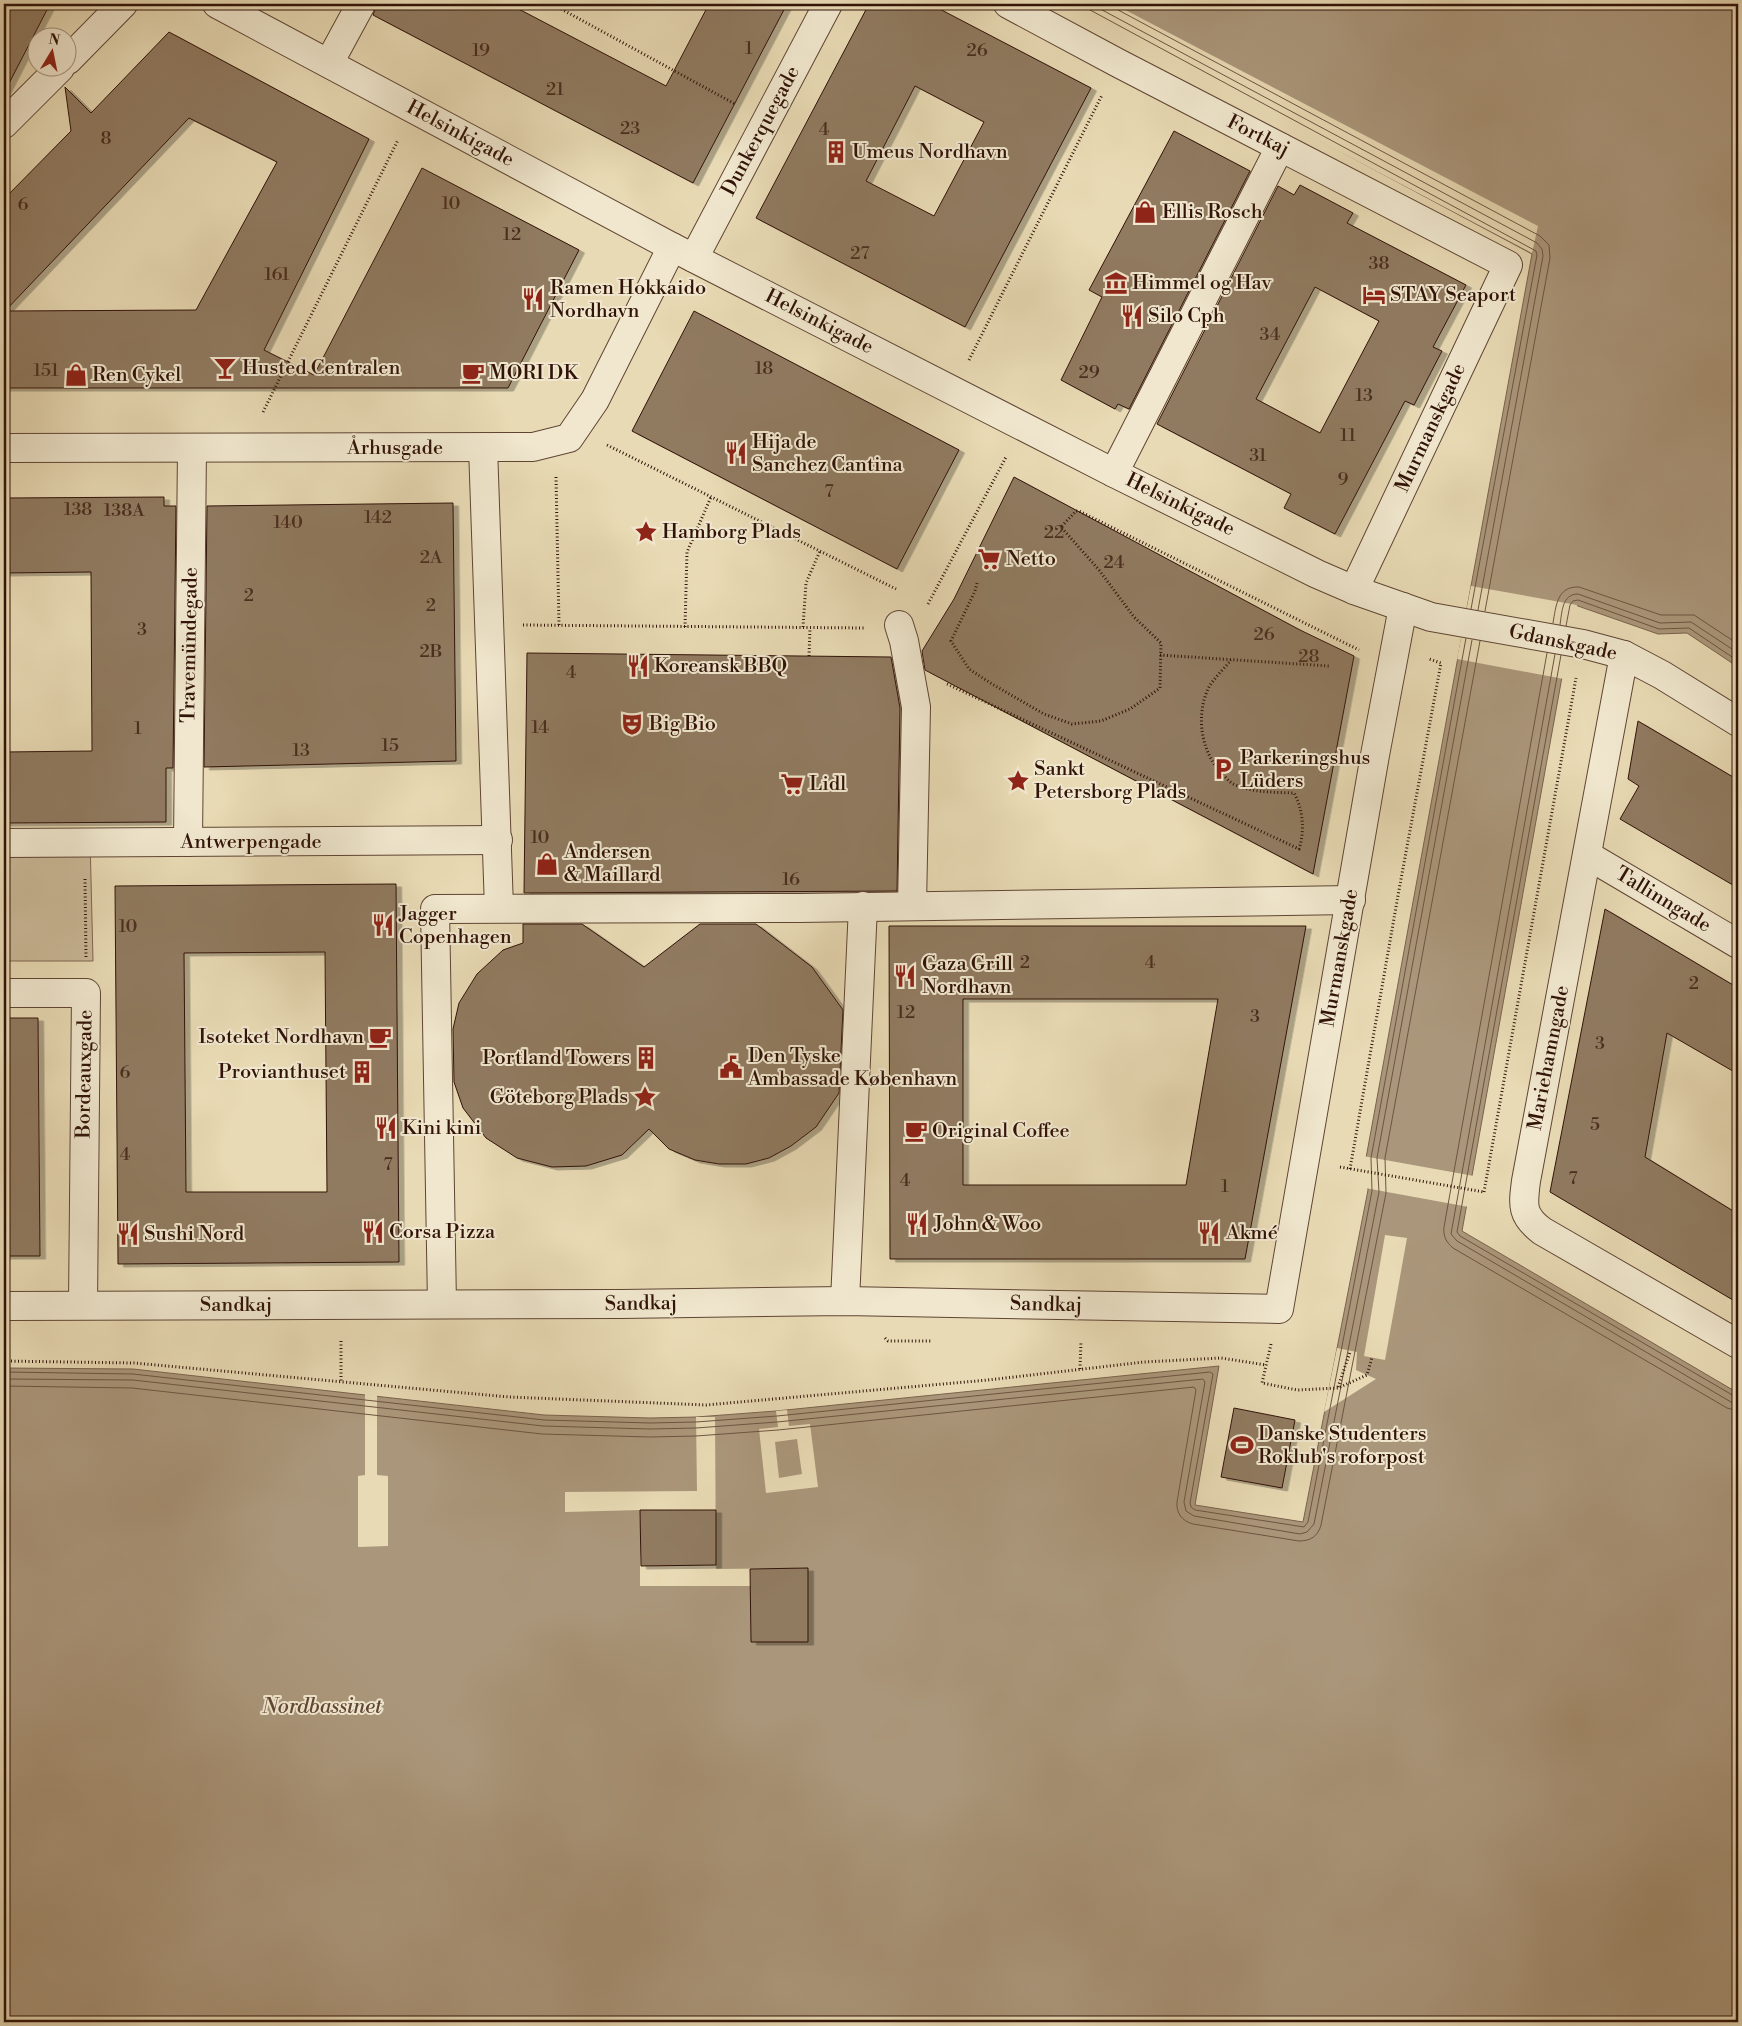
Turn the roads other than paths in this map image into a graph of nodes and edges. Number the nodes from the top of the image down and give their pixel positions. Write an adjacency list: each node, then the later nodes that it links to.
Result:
1 (124, 4): 6 (street)
2 (220, 4): 7 (street, Helsinkigade)
3 (361, 4): 7 (street)
4 (828, 4): 11 (street, Dunkerquegade)
5 (1008, 4): 10 (street, Fortkaj)
6 (78, 50)
7 (329, 63): 11 (street, Helsinkigade)
8 (50, 78): 9 (street)
9 (4, 124)
10 (1280, 147): 12 (street, Fortkaj); 16 (street)
11 (683, 252): 15 (street, Århusgade); 16 (street, Helsinkigade)
12 (1508, 265): 17 (street, Murmanskgade)
13 (4, 448): 14 (street, Århusgade)
14 (192, 448): 15 (street, Århusgade); 24 (street, Travemündegade)
15 (483, 448): 23 (street)
16 (1114, 473): 17 (street, Helsinkigade)
17 (1354, 590): 18 (street, Helsinkigade)
18 (1403, 607): 19 (street, Helsinkigade); 27 (street, Murmanskgade)
19 (1431, 617): 21 (street, Gdanskgade)
20 (899, 625): 29 (street)
21 (1624, 656): 22 (street, Gdanskgade); 26 (street, Mariehamngade)
22 (1738, 722)
23 (498, 840): 24 (street, Antwerpengade); 30 (street)
24 (188, 842): 25 (street, Antwerpengade)
25 (4, 843)
26 (1587, 855): 31 (street, Tallinngade); 38 (street, Mariehamngade)
27 (1351, 900): 29 (street); 37 (street, Murmanskgade)
28 (863, 906): 29 (street); 30 (street); 33 (street)
29 (912, 906)
30 (499, 908): 34 (street)
31 (1738, 944)
32 (4, 993): 35 (street, Bordeauxgade)
33 (845, 1301): 34 (street, Sandkaj); 37 (street, Sandkaj)
34 (442, 1304): 35 (street, Sandkaj)
35 (83, 1305): 36 (street, Sandkaj)
36 (4, 1306)
37 (1279, 1309)
38 (1738, 1344)

